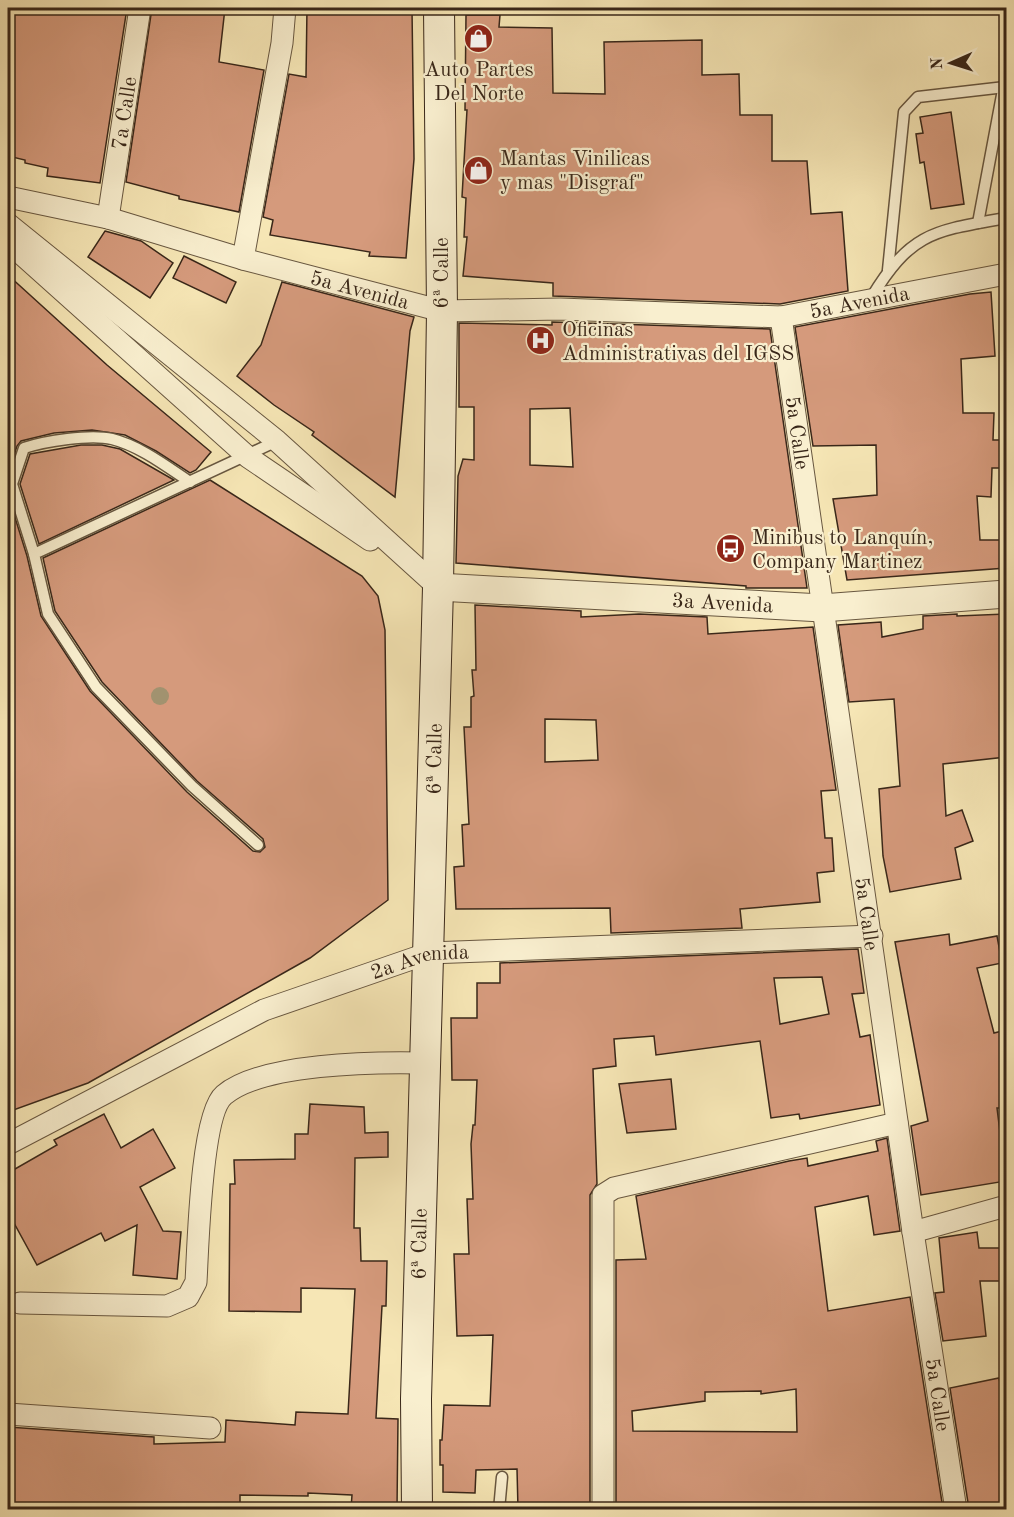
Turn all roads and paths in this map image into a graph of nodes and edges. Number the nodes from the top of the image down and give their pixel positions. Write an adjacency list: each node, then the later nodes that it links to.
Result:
1 (140, 8): 6 (street, 7a Calle)
2 (285, 8): 11 (street)
3 (439, 8): 15 (main road, 6ª Calle)
4 (1006, 87): 8 (lane); 12 (lane)
5 (8, 197): 6 (street, 5a Avenida)
6 (108, 218): 11 (street, 5a Avenida)
7 (1006, 218): 8 (lane)
8 (978, 223): 12 (lane)
9 (8, 224): 17 (street)
10 (8, 242): 18 (street)
11 (243, 259): 15 (street, 5a Avenida)
12 (888, 270): 14 (lane)
13 (1006, 274): 14 (street, 5a Avenida)
14 (871, 299): 16 (street, 5a Avenida)
15 (442, 311): 16 (street, 5a Avenida); 21 (main road, 6ª Calle)
16 (781, 317): 23 (street, 5a Calle)
17 (277, 441): 18 (lane); 21 (street)
18 (248, 457): 19 (lane); 21 (street)
19 (190, 482): 20 (lane); 20 (lane)
20 (34, 554): 24 (lane)
21 (438, 587): 23 (street, 3a Avenida); 26 (main road, 6ª Calle)
22 (1006, 594): 23 (street, 3a Avenida)
23 (822, 608): 25 (street, 5a Calle)
24 (258, 845)
25 (872, 936): 26 (street, 2a Avenida); 28 (street, 5a Calle)
26 (429, 953): 27 (main road, 6ª Calle); 29 (street, 2a Avenida)
27 (423, 1063): 32 (street); 36 (main road, 6ª Calle)
28 (897, 1123): 31 (street, 5a Calle); 38 (street)
29 (8, 1144)
30 (1006, 1206): 31 (street)
31 (913, 1232): 39 (street, 5a Calle)
32 (20, 1303)
33 (8, 1414): 34 (street)
34 (210, 1428)
35 (502, 1477): 37 (lane)
36 (417, 1509)
37 (499, 1509)
38 (603, 1509)
39 (956, 1509)

